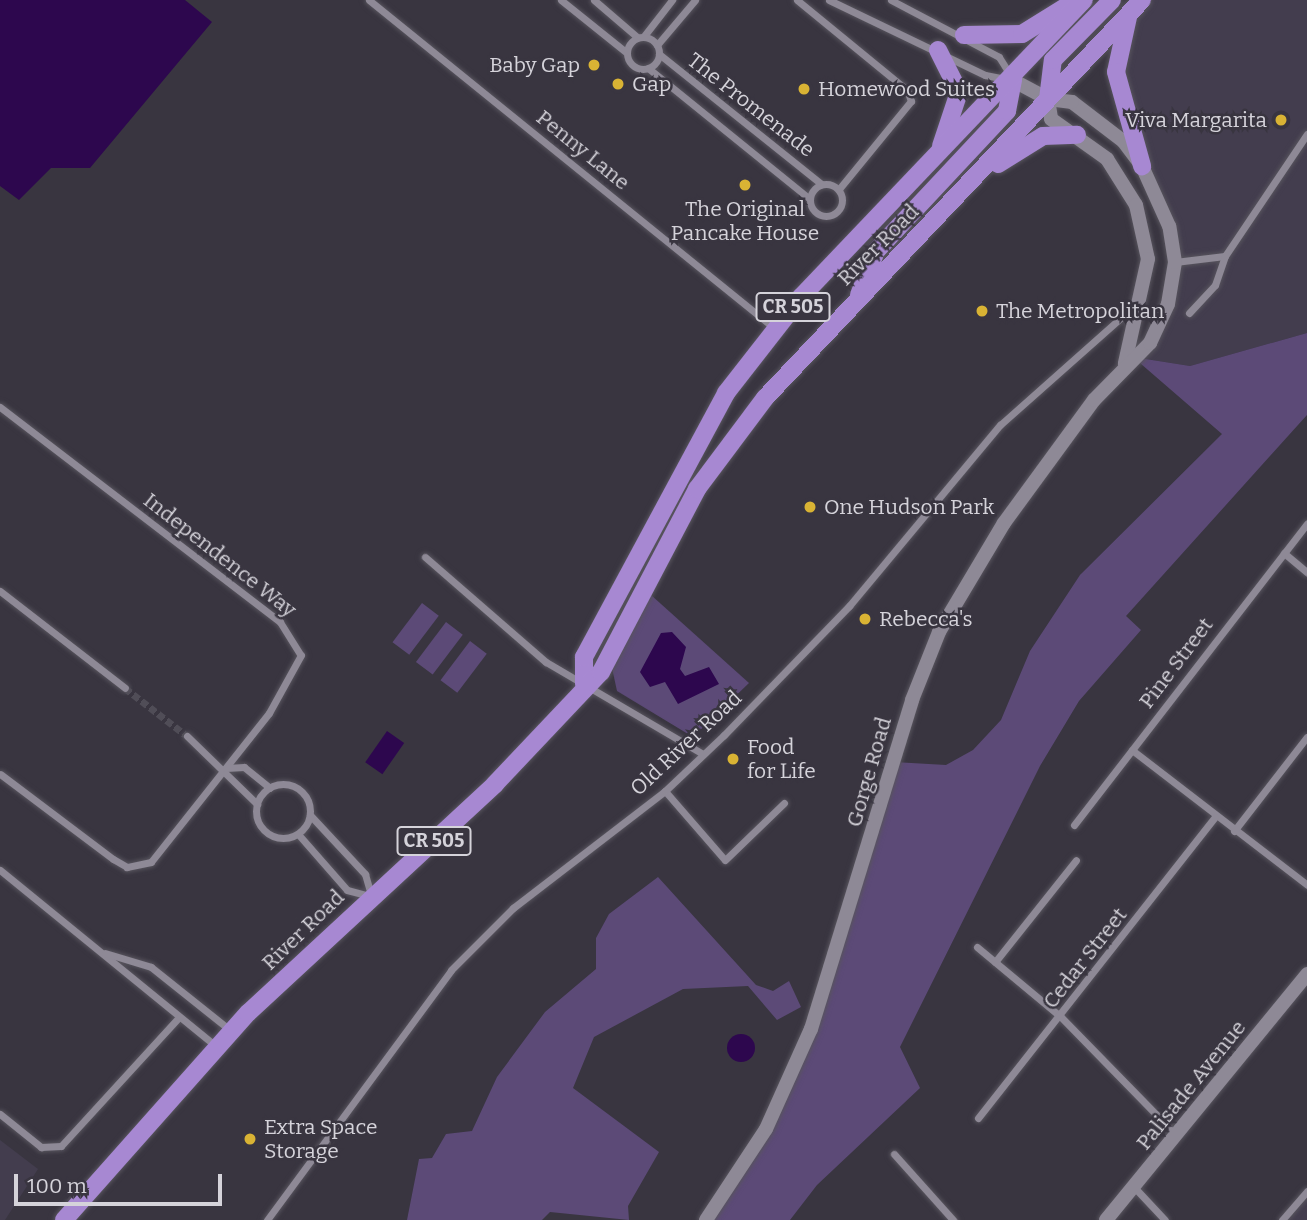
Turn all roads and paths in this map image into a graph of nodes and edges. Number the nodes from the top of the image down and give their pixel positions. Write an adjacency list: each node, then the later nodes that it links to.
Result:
1 (369, 0): 36 (street, Penny Lane)
2 (561, 0): 18 (street)
3 (594, 0): 15 (street)
4 (672, 0): 15 (street)
5 (695, 0): 16 (street)
6 (797, 0): 29 (street)
7 (829, 0): 17 (street)
8 (891, 0): 14 (street)
9 (1076, 0): 14 (main road)
10 (1084, 0): 21 (main road, River Road / CR 505)
11 (1112, 0): 22 (main road)
12 (1142, 0): 13 (main road, River Road / CR 505)
13 (1129, 13): 22 (main road, River Road / CR 505); 26 (main road)
14 (964, 35): 21 (street)
15 (640, 37): 16 (street); 18 (street)
16 (657, 45): 19 (street)
17 (938, 50): 21 (street); 25 (main road)
18 (626, 51): 20 (street)
19 (659, 54): 20 (street); 27 (street, The Promenade)
20 (648, 68): 30 (street, The Promenade)
21 (1013, 80): 22 (main road, Gorge Road); 25 (main road, River Road / CR 505); 33 (main road)
22 (1048, 99): 24 (main road, Gorge Road); 26 (main road, Gorge Road); 28 (main road, River Road / CR 505)
23 (1307, 134): 31 (street)
24 (1077, 135): 28 (main road); 34 (main road, Gorge Road)
25 (934, 159): 36 (main road, River Road / CR 505)
26 (1142, 166): 32 (main road, Gorge Road)
27 (821, 184): 29 (street); 30 (street)
28 (966, 186): 33 (main road, River Road / CR 505)
29 (839, 189): 30 (street)
30 (810, 199)
31 (1225, 256): 32 (street); 35 (street)
32 (1175, 261): 37 (main road, Gorge Road)
33 (859, 295): 44 (main road, River Road / CR 505)
34 (1142, 298): 37 (main road, Gorge Road); 49 (street, Old River Road)
35 (1189, 313)
36 (775, 329): 44 (main road, River Road / CR 505)
37 (1125, 363): 81 (main road, Gorge Road)
38 (0, 407): 50 (street, Independence Way)
39 (1307, 523): 40 (street, Pine Street)
40 (1284, 552): 42 (street); 48 (street, Pine Street)
41 (425, 557): 44 (street)
42 (1307, 572)
43 (0, 591): 45 (street)
44 (584, 684): 49 (street); 64 (main road, River Road / CR 505)
45 (125, 688)
46 (187, 736): 50 (street)
47 (1307, 737): 59 (street)
48 (1132, 750): 57 (street); 58 (street, Pine Street)
49 (703, 754): 53 (street, Old River Road)
50 (226, 768): 51 (street, Independence Way); 52 (street); 55 (street)
51 (0, 774)
52 (270, 788): 55 (street); 56 (street)
53 (664, 791): 54 (street); 80 (street, Old River Road)
54 (784, 803)
55 (257, 804): 60 (street)
56 (310, 815): 60 (street); 64 (street)
57 (1215, 817): 59 (street); 70 (street, Cedar Street)
58 (1074, 825)
59 (1234, 831): 63 (street)
60 (298, 834): 64 (street)
61 (1076, 860): 67 (street)
62 (0, 870): 66 (street)
63 (1307, 885)
64 (371, 896): 71 (main road, River Road / CR 505)
65 (977, 947): 67 (street)
66 (105, 953): 69 (street); 71 (street)
67 (995, 962): 70 (street)
68 (1307, 974): 75 (main road, Palisade Avenue)
69 (180, 1017): 72 (street); 73 (street)
70 (1061, 1017): 74 (street, Cedar Street); 75 (street)
71 (232, 1031): 72 (main road, River Road / CR 505)
72 (217, 1047): 79 (main road, River Road / CR 505)
73 (0, 1114)
74 (978, 1118)
75 (1178, 1136): 77 (main road, Palisade Avenue)
76 (894, 1154): 82 (street)
77 (1134, 1187): 83 (main road, Palisade Avenue); 84 (street)
78 (1307, 1191): 85 (street)
79 (64, 1220)
80 (267, 1220)
81 (706, 1220)
82 (953, 1220)
83 (1106, 1220)
84 (1165, 1220)
85 (1282, 1220)

